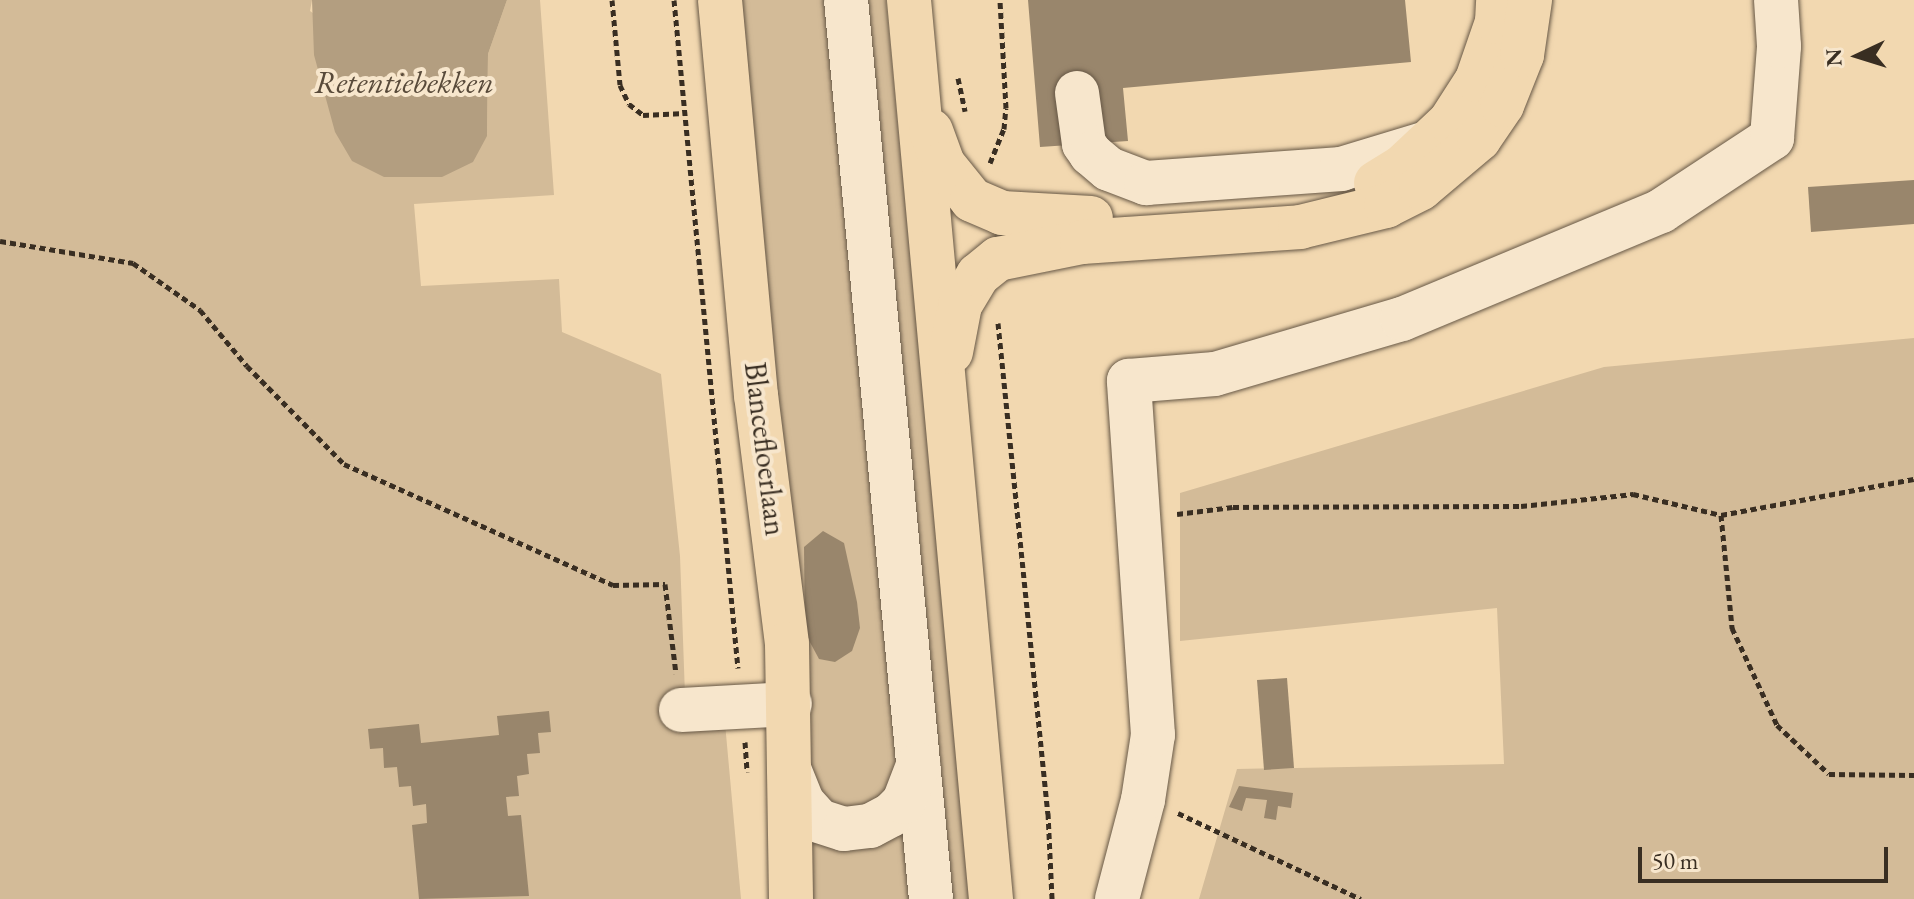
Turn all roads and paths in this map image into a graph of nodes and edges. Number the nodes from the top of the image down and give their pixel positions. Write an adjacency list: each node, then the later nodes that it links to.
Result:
1 (612, 0): 13 (path)
2 (674, 0): 13 (path)
3 (720, 0): 23 (main road, Blancefloerlaan)
4 (846, 0): 26 (street)
5 (909, 0): 12 (main road)
6 (1000, 0): 16 (path)
7 (1498, 0): 15 (main road)
8 (1530, 0): 18 (main road)
9 (1776, 0): 22 (street)
10 (956, 71): 14 (path)
11 (1077, 93): 15 (street)
12 (919, 99): 16 (main road); 19 (main road)
13 (685, 113): 24 (path)
14 (968, 125)
15 (1434, 140): 16 (main road)
16 (972, 200)
17 (0, 241): 25 (path)
18 (978, 275): 19 (main road); 33 (path)
19 (943, 398): 32 (main road)
20 (1914, 479): 21 (path)
21 (1721, 515): 22 (path); 28 (path)
22 (1140, 519): 29 (street)
23 (790, 704): 24 (street); 27 (main road, Blancefloerlaan)
24 (741, 706): 25 (street); 27 (path)
25 (681, 710)
26 (918, 765): 27 (street); 31 (street)
27 (769, 775): 30 (main road, Blancefloerlaan)
28 (1914, 775)
29 (1143, 800): 34 (street); 35 (path)
30 (791, 899)
31 (931, 899)
32 (991, 899)
33 (1052, 899)
34 (1117, 899)
35 (1361, 899)

